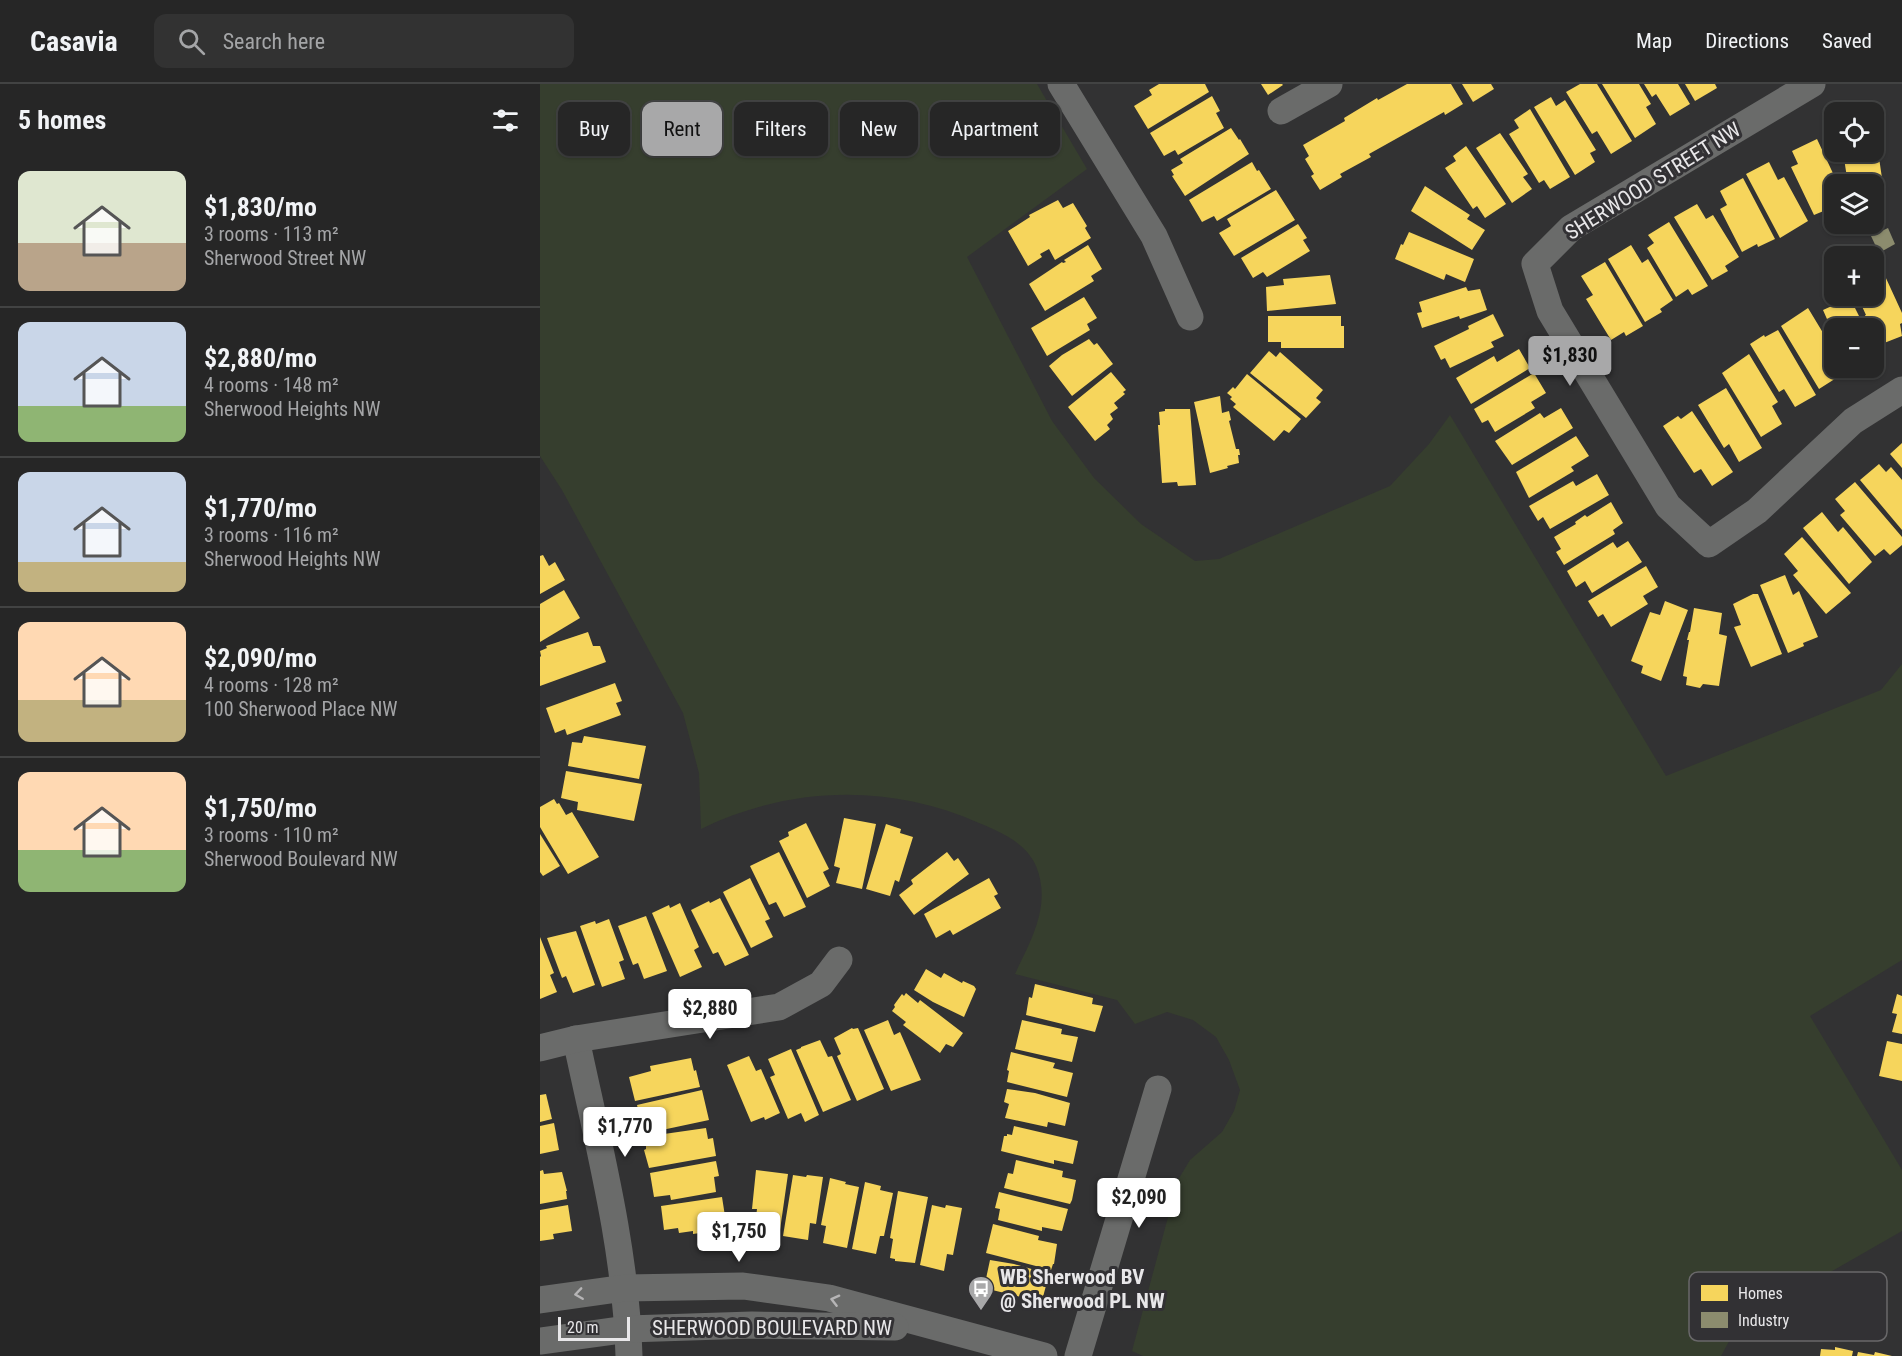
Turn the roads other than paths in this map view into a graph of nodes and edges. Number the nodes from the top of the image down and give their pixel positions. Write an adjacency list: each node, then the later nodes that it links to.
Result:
1 (1061, 84): 5 (street)
2 (1329, 84): 4 (street)
3 (1812, 84): 6 (street, SHERWOOD STREET NW)
4 (1281, 111)
5 (1190, 317)
6 (1902, 390)
7 (839, 960): 8 (street)
8 (576, 1038): 9 (street); 11 (street)
9 (540, 1048)
10 (1158, 1089): 18 (street)
11 (625, 1288): 12 (street, SHERWOOD BOULEVARD NW, one-way to 12); 13 (street, SHERWOOD BOULEVARD NW, one-way to 11); 14 (street)
12 (540, 1300)
13 (932, 1327): 14 (street, SHERWOOD BOULEVARD NW); 17 (street, SHERWOOD BOULEVARD NW)
14 (628, 1329): 15 (street, SHERWOOD BOULEVARD NW); 16 (street)
15 (540, 1341)
16 (629, 1356)
17 (1044, 1356)
18 (1078, 1356)

